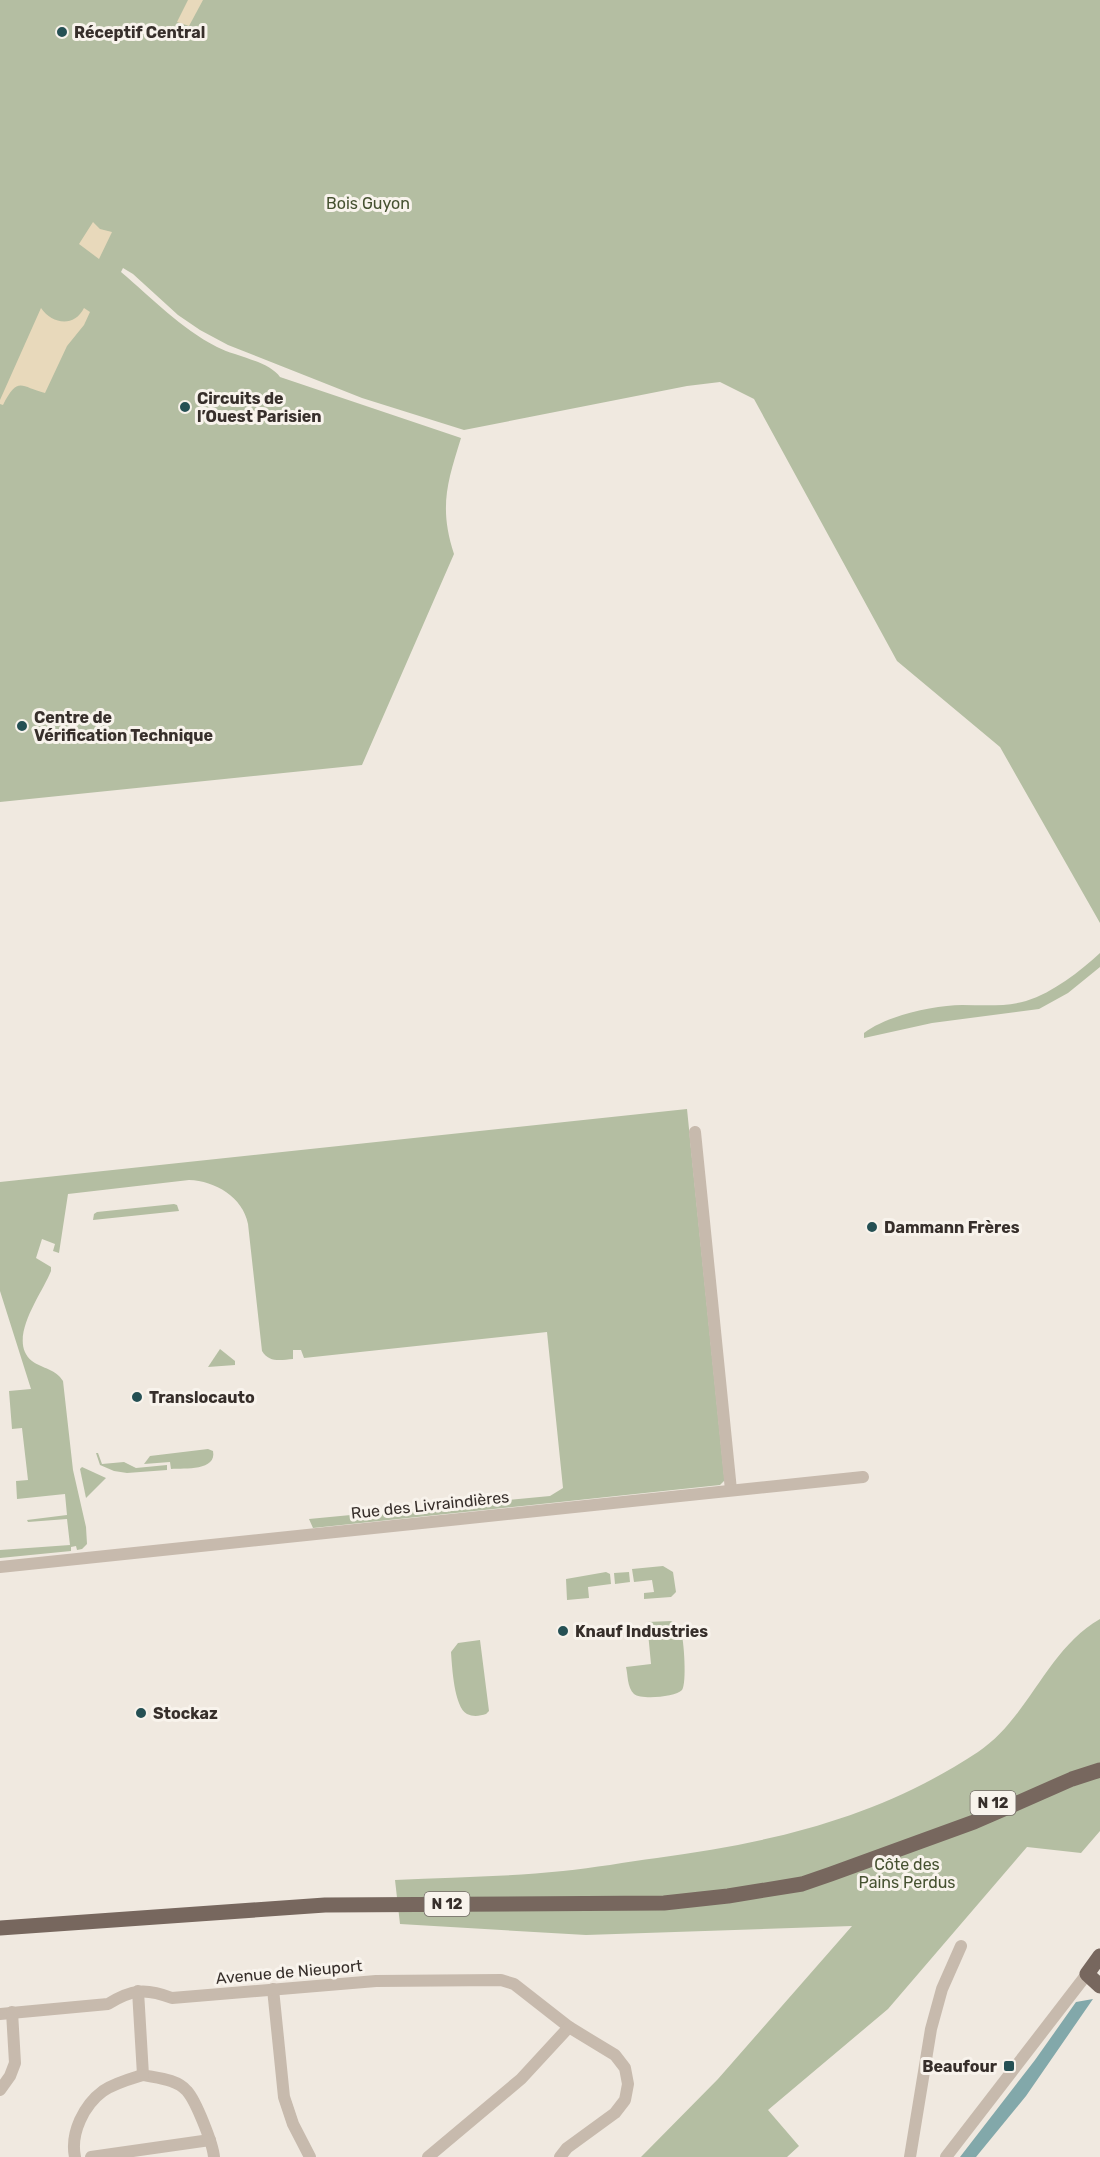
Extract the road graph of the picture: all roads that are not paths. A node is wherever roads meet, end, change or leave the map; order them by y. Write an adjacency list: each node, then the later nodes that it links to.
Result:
1 (695, 1132): 3 (street)
2 (863, 1477): 3 (street, Rue des Livraindières)
3 (730, 1490): 4 (street, Rue des Livraindières)
4 (0, 1567)
5 (1100, 1759): 7 (main road, N 12)
6 (1100, 1770): 7 (main road, N 12)
7 (888, 1854): 8 (main road, N 12)
8 (0, 1928)
9 (962, 1946): 25 (street)
10 (1095, 1965): 11 (main road); 26 (street)
11 (1100, 1986)
12 (273, 1989): 13 (street, Avenue de Nieuport); 15 (street, Avenue de Nieuport); 22 (street)
13 (138, 1991): 14 (street); 16 (street)
14 (6, 2013): 17 (street)
15 (569, 2027): 23 (street); 24 (street, Avenue de Nieuport)
16 (143, 2075): 18 (street); 19 (street)
17 (0, 2090)
18 (210, 2140): 20 (street); 21 (street)
19 (75, 2157)
20 (91, 2157)
21 (214, 2157)
22 (310, 2157)
23 (428, 2157)
24 (560, 2157)
25 (910, 2157)
26 (946, 2157)

